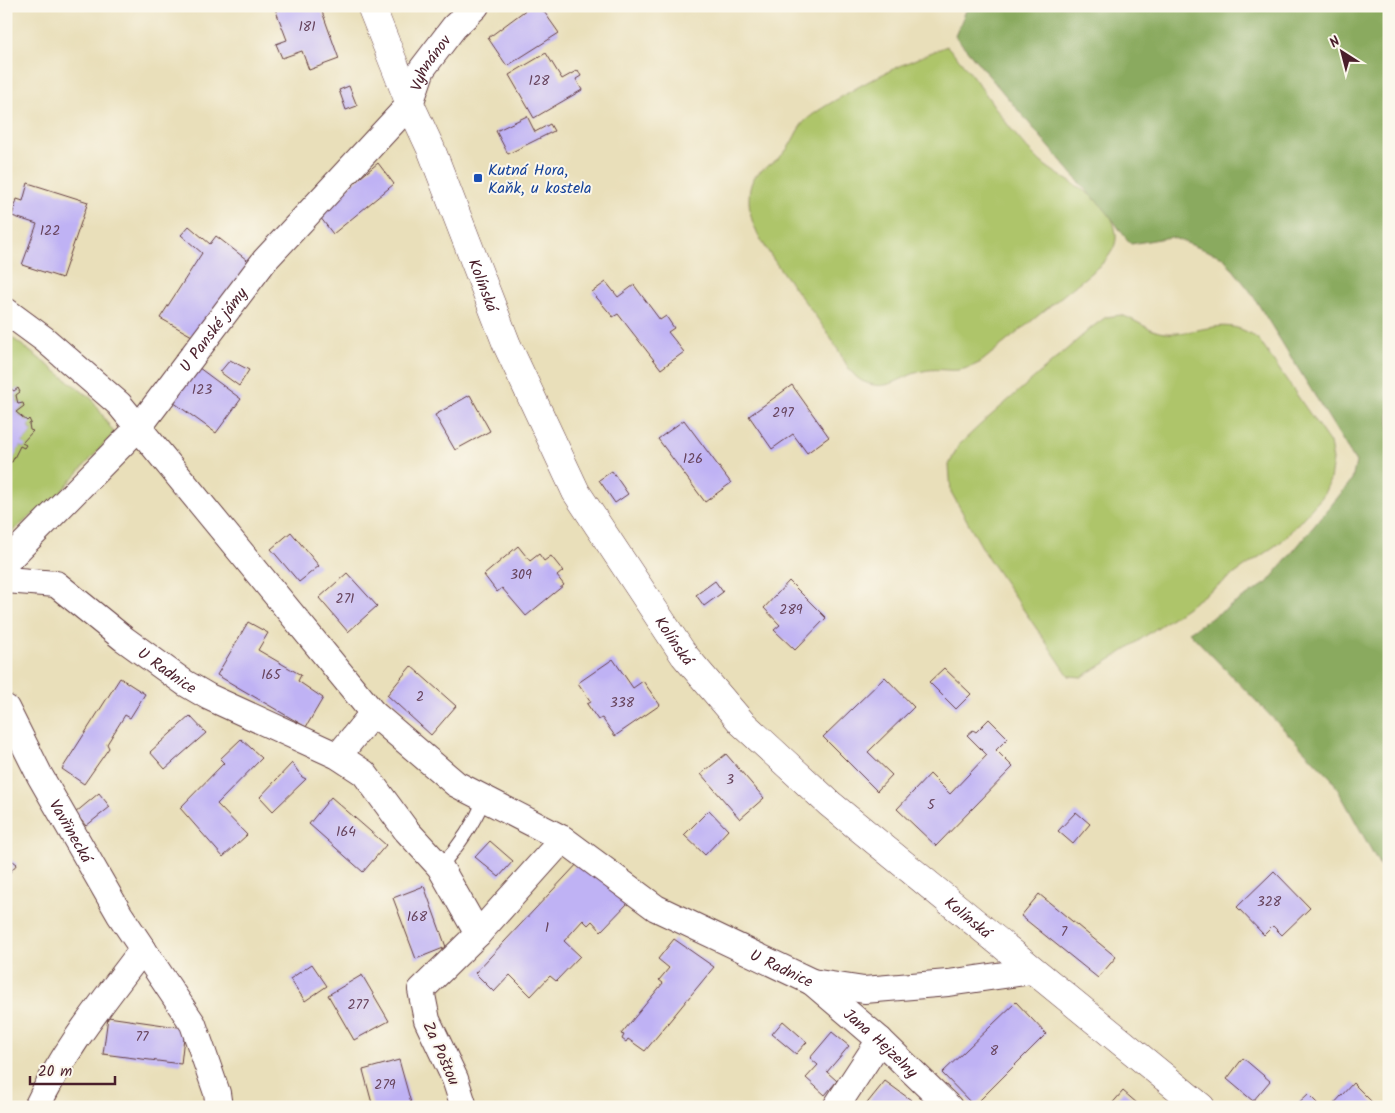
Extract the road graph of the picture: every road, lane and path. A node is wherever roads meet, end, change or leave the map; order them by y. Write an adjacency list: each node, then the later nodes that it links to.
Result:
1 (371, 6): 3 (street, Kolínská)
2 (476, 6): 3 (street, Vyhnánov)
3 (410, 104): 5 (street, U Panské jámy); 16 (street, Kolínská)
4 (6, 311): 5 (street)
5 (139, 427): 6 (street, U Panské jámy); 9 (street, U Radnice)
6 (6, 562)
7 (6, 580): 10 (street, U Radnice)
8 (6, 708): 15 (street, Vavřinecká)
9 (373, 713): 10 (street); 11 (street, U Radnice)
10 (338, 756): 13 (street, U Radnice)
11 (484, 800): 12 (street, U Radnice); 13 (lane)
12 (564, 839): 14 (street); 17 (street, U Radnice)
13 (440, 867): 14 (street, U Radnice)
14 (478, 934): 21 (street, Za Poštou)
15 (143, 949): 19 (street); 20 (street, Vavřinecká)
16 (1032, 971): 17 (street, U Radnice); 24 (street, Kolínská)
17 (812, 982): 18 (street, Jana Hejzelny)
18 (880, 1040): 22 (street); 23 (street, Jana Hejzelny)
19 (37, 1107)
20 (219, 1107)
21 (464, 1107)
22 (836, 1107)
23 (949, 1107)
24 (1201, 1107)

